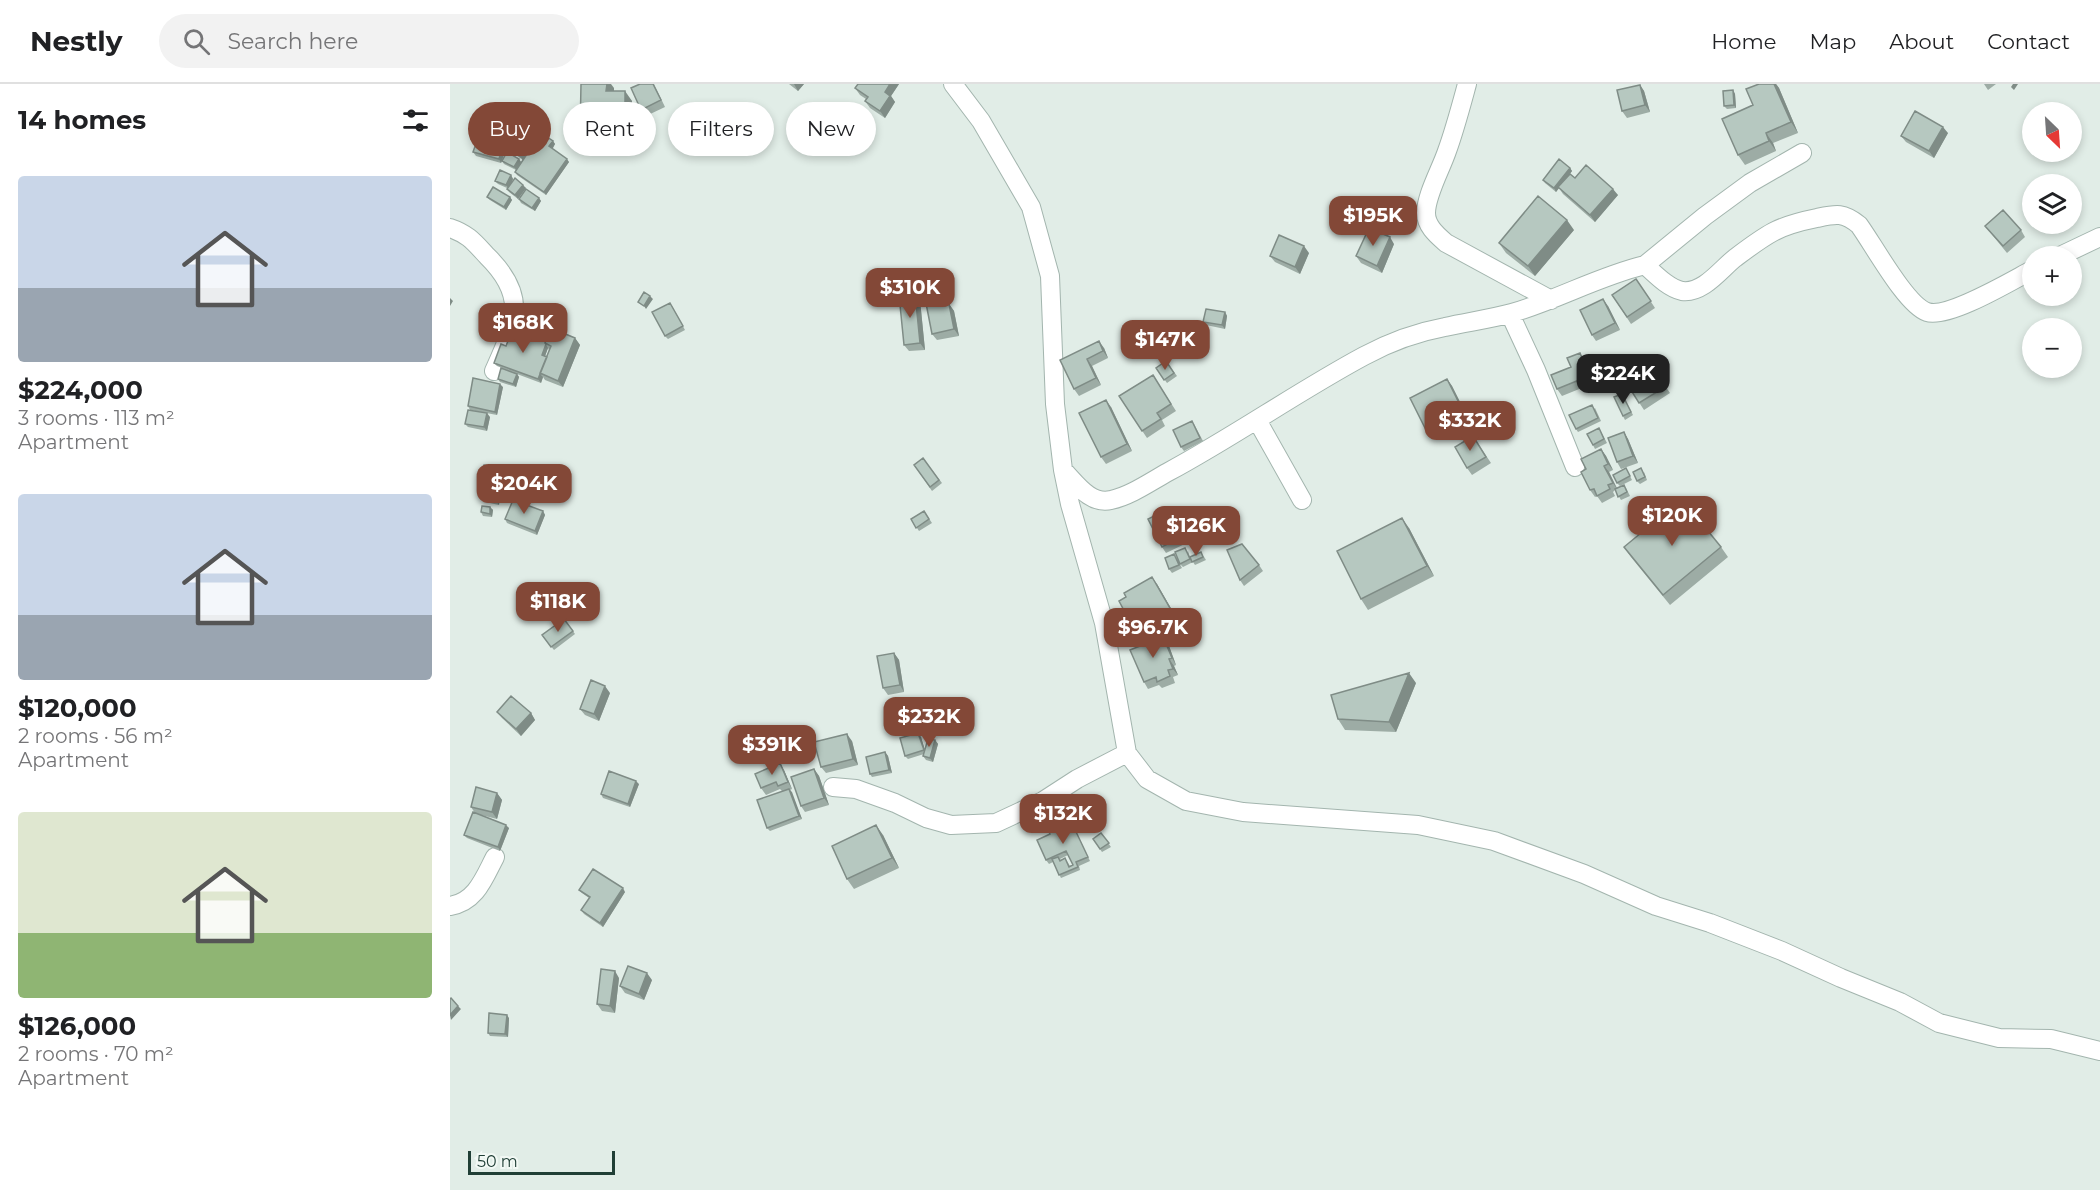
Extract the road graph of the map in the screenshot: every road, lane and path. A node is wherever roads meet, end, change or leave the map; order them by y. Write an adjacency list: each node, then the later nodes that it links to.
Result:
1 (953, 84): 14 (street)
2 (1467, 84): 9 (street)
3 (1802, 153): 7 (street)
4 (450, 228): 11 (street)
5 (2100, 237): 6 (street)
6 (2081, 246)
7 (1645, 265): 8 (street); 9 (street)
8 (2022, 275)
9 (1551, 300): 10 (street)
10 (1510, 314): 12 (street); 13 (street)
11 (494, 371)
12 (1257, 420): 14 (street); 15 (street)
13 (1575, 467)
14 (1063, 470): 16 (street)
15 (1302, 500)
16 (1127, 753): 17 (street); 20 (street)
17 (833, 787)
18 (495, 857): 19 (street)
19 (450, 906)
20 (2100, 1051)

